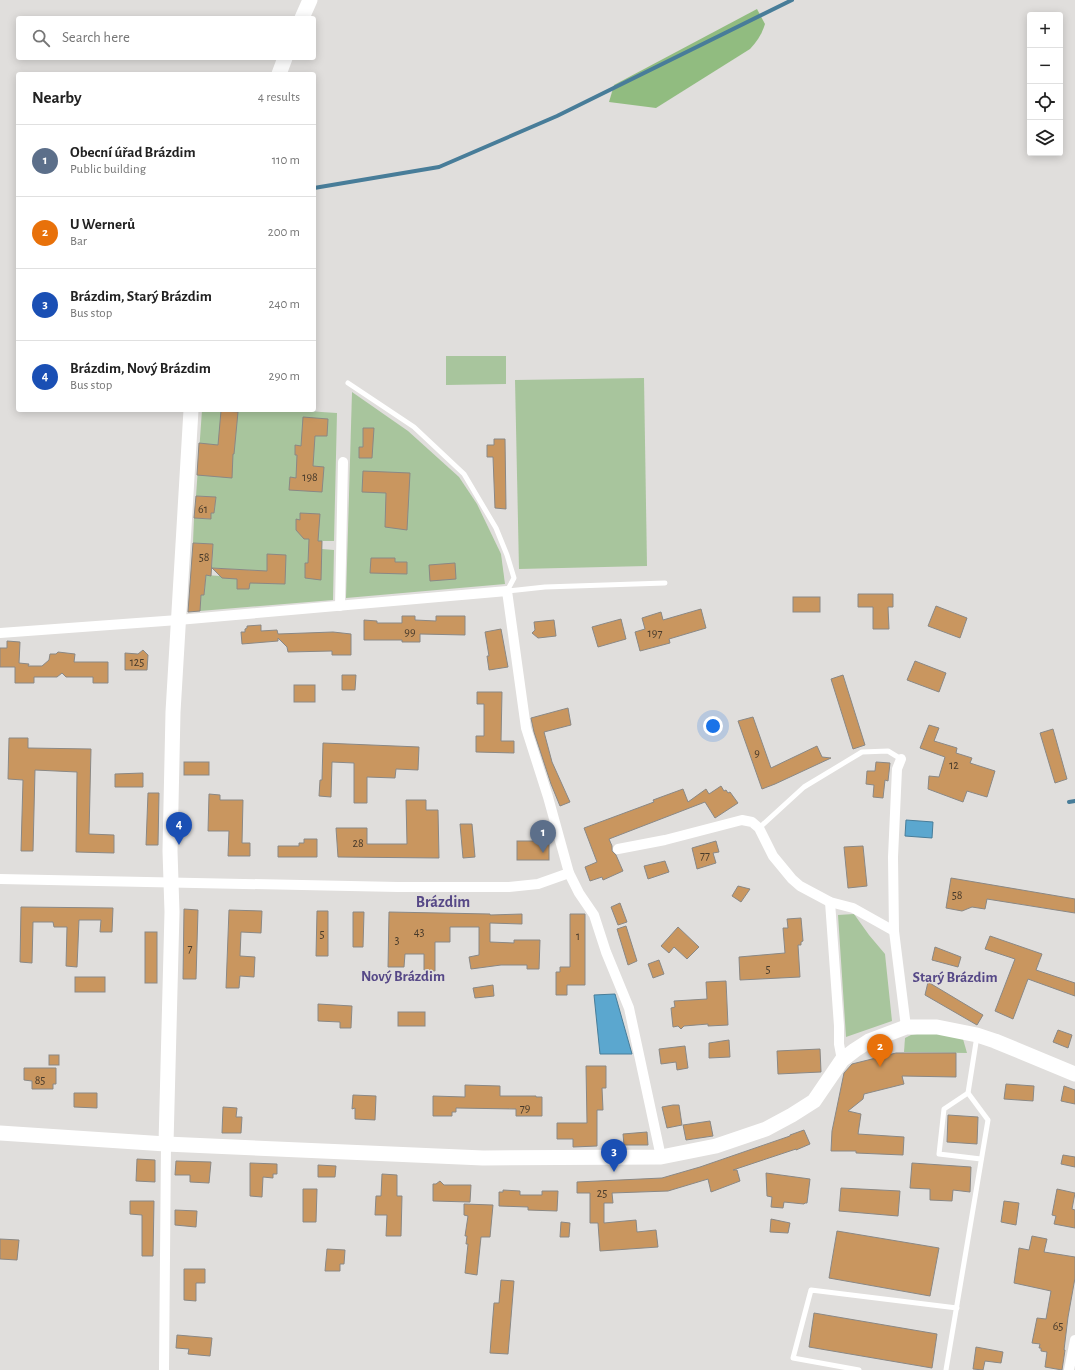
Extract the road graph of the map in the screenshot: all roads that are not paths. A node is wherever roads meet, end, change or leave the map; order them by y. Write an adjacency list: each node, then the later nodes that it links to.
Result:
1 (310, 0): 2 (street)
2 (303, 16)
3 (284, 60): 4 (street)
4 (280, 72)
5 (348, 383): 9 (lane)
6 (191, 412): 11 (street)
7 (343, 462): 10 (street)
8 (665, 583): 9 (lane)
9 (507, 591): 10 (street); 16 (street)
10 (340, 606): 11 (street)
11 (178, 620): 12 (street); 18 (street)
12 (0, 633)
13 (900, 759): 14 (lane); 20 (street)
14 (759, 828): 15 (street); 19 (street)
15 (618, 849)
16 (569, 873): 18 (street); 28 (street)
17 (0, 879): 18 (street)
18 (171, 882): 27 (street)
19 (830, 902): 20 (street); 23 (street)
20 (894, 931): 21 (street)
21 (906, 1026): 22 (street); 23 (street)
22 (977, 1035): 24 (street); 25 (lane)
23 (842, 1060): 28 (street)
24 (1075, 1074)
25 (968, 1093): 29 (lane); 29 (lane)
26 (0, 1133): 27 (street)
27 (166, 1144): 28 (street); 32 (street)
28 (661, 1157)
29 (981, 1159): 30 (lane)
30 (957, 1308): 33 (lane); 34 (lane)
31 (1075, 1340): 35 (street)
32 (164, 1370)
33 (859, 1370)
34 (946, 1370)
35 (1069, 1370)

